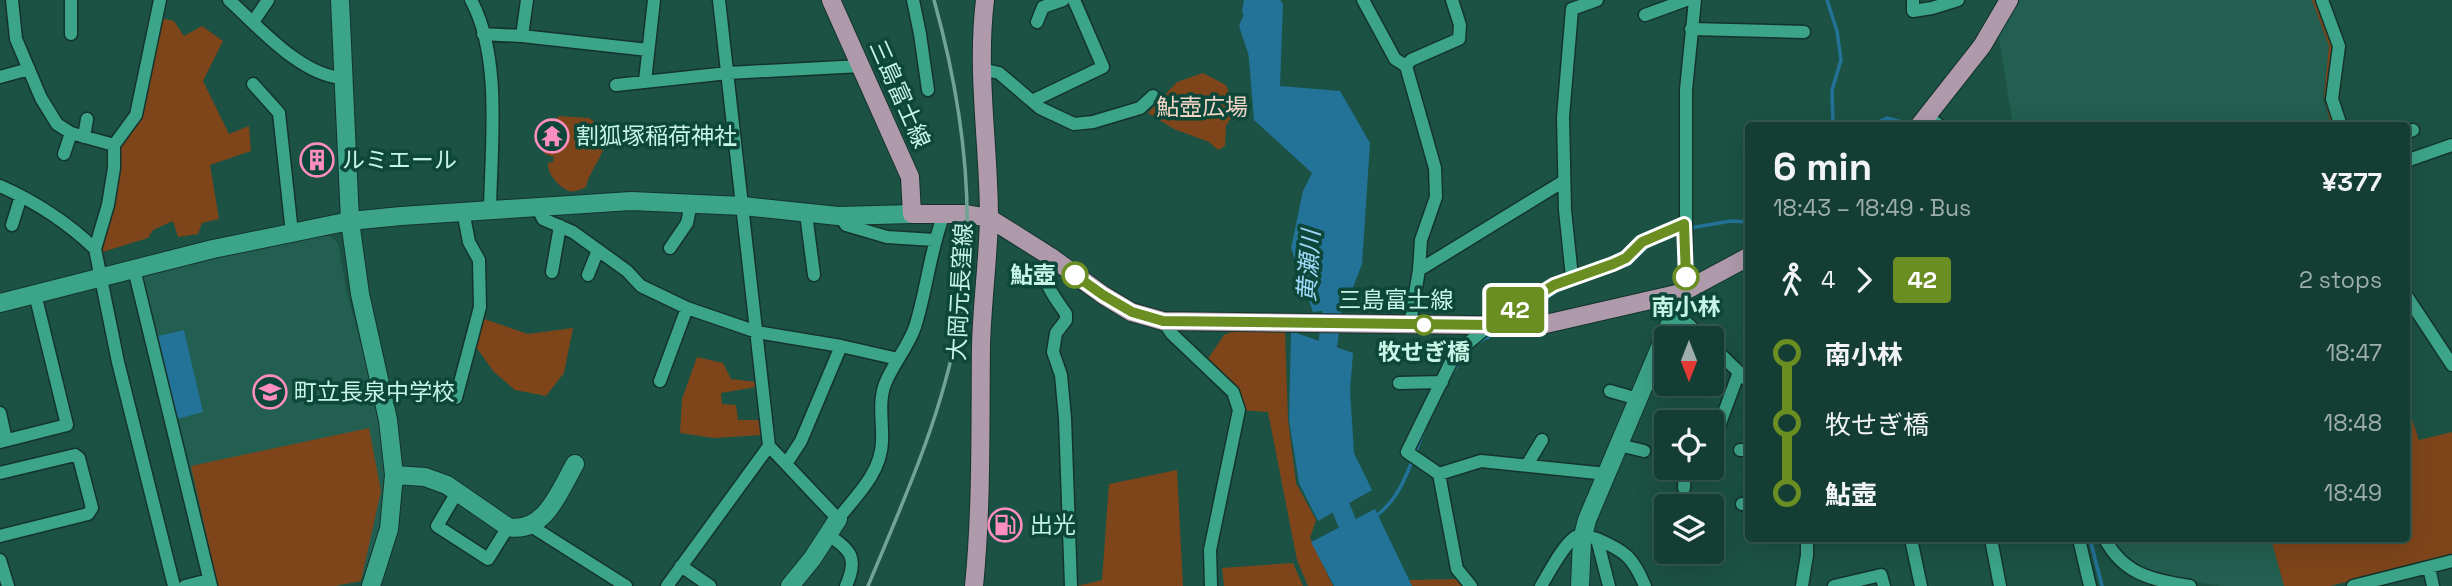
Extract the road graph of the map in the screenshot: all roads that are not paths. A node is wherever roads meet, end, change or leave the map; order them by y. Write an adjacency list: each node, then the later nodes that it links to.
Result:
1 (12, 0): 36 (street)
2 (71, 0): 30 (street)
3 (160, 0): 51 (street)
4 (229, 0): 26 (street)
5 (268, 0): 26 (street)
6 (340, 0): 40 (street)
7 (471, 0): 31 (street)
8 (527, 0): 32 (street)
9 (654, 0): 33 (street)
10 (719, 0): 38 (street)
11 (831, 0): 34 (main road, 三島富士線)
12 (913, 0): 44 (street)
13 (985, 0): 37 (main road, 大岡元長窪線)
14 (1063, 0): 27 (street)
15 (1074, 0): 46 (street)
16 (1363, 0): 35 (street)
17 (1452, 0): 35 (street)
18 (1597, 0): 55 (street)
19 (1686, 0): 25 (street)
20 (1695, 0): 28 (street)
21 (1913, 0): 22 (street)
22 (1958, 0)
23 (2009, 0): 48 (main road)
24 (2322, 0): 49 (street)
25 (1645, 15)
26 (253, 22): 40 (street)
27 (1037, 22)
28 (1691, 29): 29 (street); 69 (street)
29 (1804, 32)
30 (71, 34)
31 (483, 34): 32 (street); 61 (street)
32 (522, 36): 33 (street)
33 (648, 50): 41 (street)
34 (861, 66): 38 (street); 64 (main road, 三島富士線)
35 (1406, 66): 80 (street)
36 (29, 69): 39 (street); 50 (street)
37 (982, 69): 46 (street); 67 (main road, 大岡元長窪線)
38 (729, 73): 41 (street); 60 (street)
39 (0, 77)
40 (344, 78): 68 (street)
41 (645, 81): 43 (street)
42 (253, 84): 72 (street)
43 (617, 85)
44 (928, 90)
45 (1153, 96): 46 (street)
46 (1032, 101)
47 (87, 119): 50 (street)
48 (1930, 122)
49 (2340, 122)
50 (78, 135): 51 (street); 53 (street)
51 (114, 145): 75 (street)
52 (2452, 145): 54 (street)
53 (64, 153)
54 (2410, 160)
55 (1564, 181): 80 (street); 84 (street)
56 (0, 186): 57 (street)
57 (21, 196): 70 (street); 75 (street)
58 (691, 204): 59 (street); 60 (street); 74 (street)
59 (537, 206): 61 (street); 71 (street)
60 (743, 206): 63 (street); 96 (street)
61 (490, 209): 62 (street)
62 (463, 211): 68 (street); 106 (street)
63 (806, 214): 66 (street); 83 (street)
64 (912, 214): 65 (main road, 三島富士線); 66 (street)
65 (944, 214): 67 (main road, 三島富士線); 73 (street)
66 (840, 216): 73 (street)
67 (989, 218): 77 (main road, 三島富士線); 152 (main road, 大岡元長窪線)
68 (350, 221): 72 (street); 121 (street)
69 (1684, 224): 84 (street); 86 (street)
70 (12, 225)
71 (560, 226): 76 (street); 81 (street)
72 (292, 233): 79 (street)
73 (934, 240): 99 (street)
74 (670, 248)
75 (96, 249): 85 (street)
76 (598, 250): 82 (street); 90 (street)
77 (1051, 257): 92 (main road, 三島富士線); 153 (street)
78 (1745, 259): 86 (main road, 三島富士線)
79 (134, 269): 85 (street); 142 (street)
80 (1419, 270): 93 (street)
81 (552, 272)
82 (588, 275)
83 (814, 275)
84 (1572, 277): 94 (street)
85 (100, 279): 87 (street); 145 (street)
86 (1681, 293): 91 (street); 94 (main road, 三島富士線)
87 (36, 295): 89 (street); 111 (street)
88 (2410, 301): 100 (street)
89 (0, 303)
90 (687, 308): 96 (street); 102 (street)
91 (1675, 312): 95 (street); 107 (street)
92 (1163, 321): 93 (main road, 三島富士線); 154 (street)
93 (1410, 324): 94 (main road, 三島富士線)
94 (1501, 326): 103 (street)
95 (1690, 326)
96 (757, 332): 97 (street); 113 (street)
97 (841, 346): 99 (street); 116 (street)
98 (1724, 357): 101 (street)
99 (898, 359): 125 (street)
100 (2452, 365)
101 (1744, 376): 109 (street)
102 (660, 381)
103 (1442, 382): 104 (street); 119 (street)
104 (1399, 383)
105 (1610, 391): 107 (street)
106 (456, 398)
107 (1638, 399): 112 (street)
108 (0, 413): 111 (street)
109 (1724, 419)
110 (1542, 440): 117 (street)
111 (3, 441)
112 (1619, 445): 114 (street); 120 (street)
113 (769, 446): 116 (street); 138 (street)
114 (1644, 451)
115 (575, 464): 126 (street)
116 (786, 464): 125 (street)
117 (1527, 466): 119 (street); 120 (street)
118 (0, 473): 129 (street)
119 (1439, 474): 155 (street)
120 (1607, 474): 130 (street)
121 (394, 475): 124 (street); 143 (street)
122 (1685, 480): 123 (street)
123 (1685, 488)
124 (456, 494): 127 (street); 127 (street)
125 (838, 519): 128 (street)
126 (531, 526): 127 (street); 147 (street)
127 (508, 527)
128 (828, 535): 150 (street); 151 (street)
129 (0, 536)
130 (1590, 537): 156 (street); 157 (street); 158 (street); 159 (street)
131 (1807, 542): 160 (street)
132 (1912, 542): 163 (street)
133 (1992, 542): 164 (street)
134 (2080, 542): 165 (street)
135 (2107, 542): 140 (street)
136 (0, 560): 144 (street)
137 (2452, 561): 139 (street)
138 (681, 566): 148 (street); 149 (street)
139 (2429, 567): 141 (street); 168 (street)
140 (2139, 580): 166 (street)
141 (2387, 582): 167 (street)
142 (210, 583): 146 (street)
143 (369, 585)
144 (8, 586)
145 (174, 586)
146 (185, 586)
147 (626, 586)
148 (667, 586)
149 (710, 586)
150 (790, 586)
151 (846, 586)
152 (974, 586)
153 (1071, 586)
154 (1211, 586)
155 (1471, 586)
156 (1541, 586)
157 (1580, 586)
158 (1609, 586)
159 (1645, 586)
160 (1802, 586)
161 (1834, 586): 162 (street)
162 (1884, 586)
163 (1921, 586)
164 (2000, 586)
165 (2091, 586)
166 (2190, 586)
167 (2353, 586)
168 (2433, 586)

